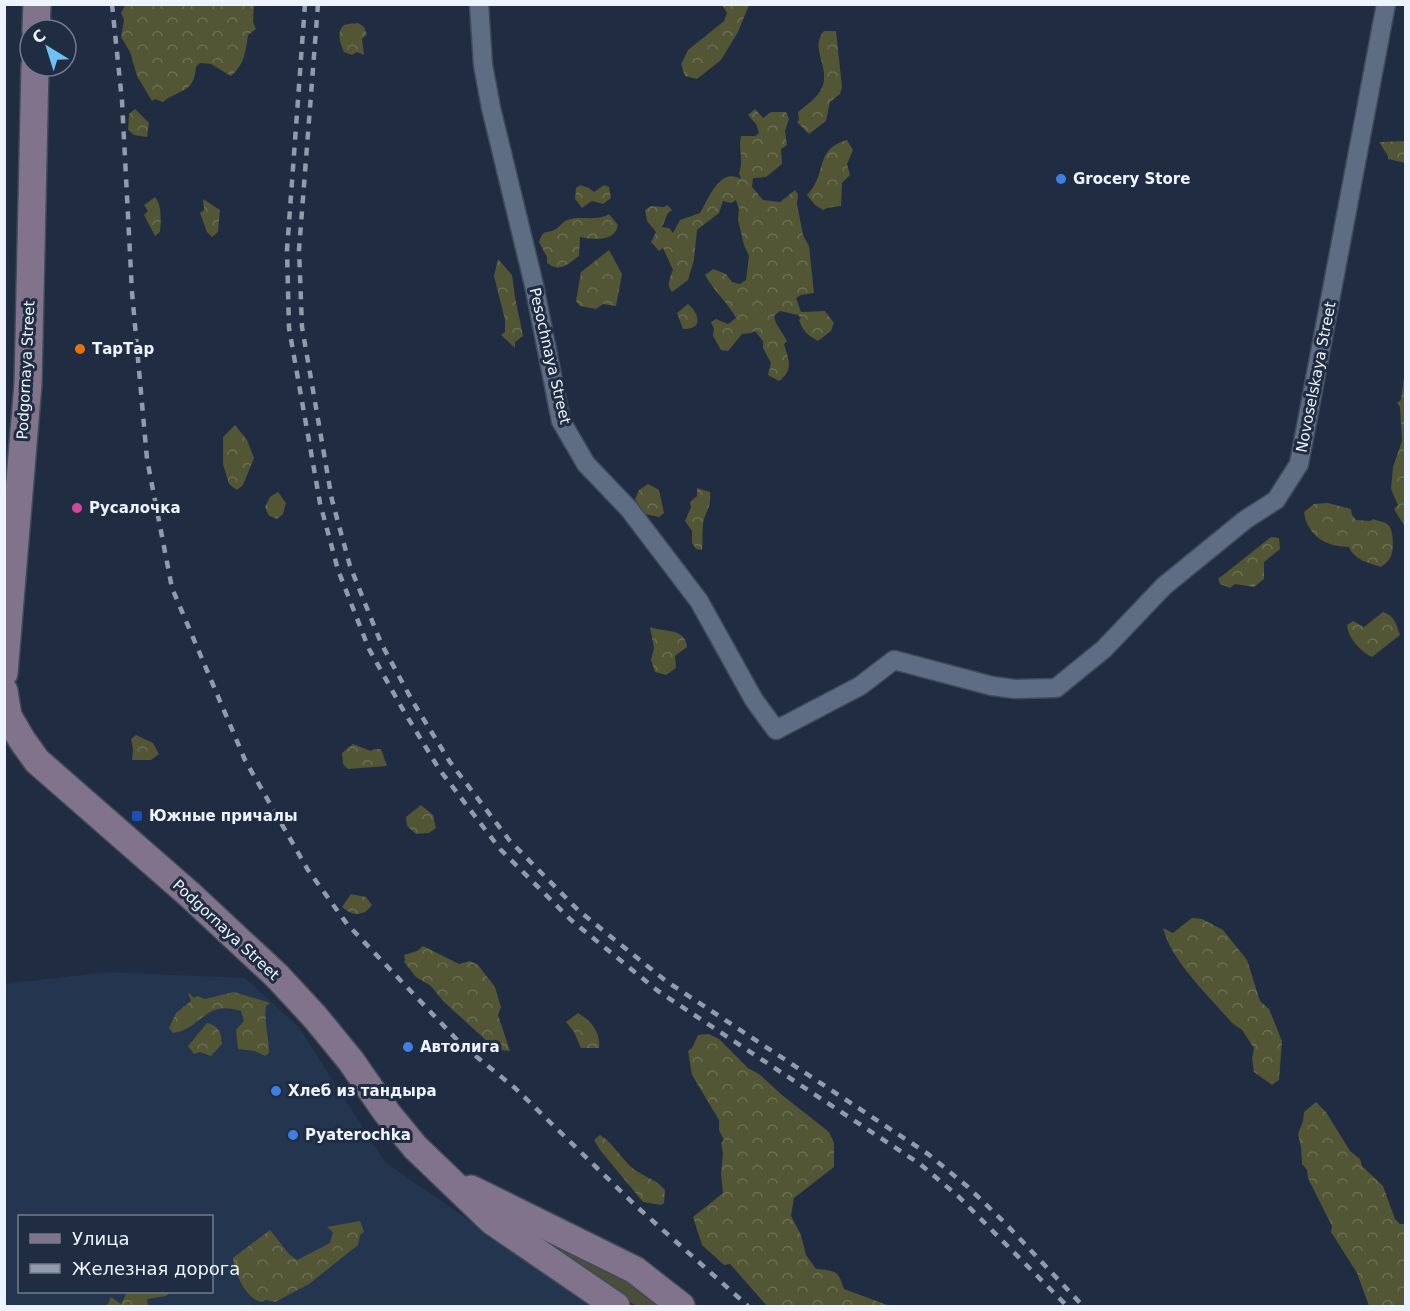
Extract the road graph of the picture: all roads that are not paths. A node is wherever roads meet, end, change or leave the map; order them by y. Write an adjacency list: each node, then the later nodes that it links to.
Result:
1 (479, 4): 5 (street, Pesochnaya Street)
2 (1386, 4): 5 (street, Novoselskaya Street)
3 (35, 78): 4 (main road, Podgornaya Street)
4 (4, 673)
5 (860, 686)
6 (4, 691): 7 (main road, Podgornaya Street)
7 (446, 1177): 8 (main road, Podgornaya Street); 9 (main road, Podgornaya Street)
8 (616, 1306)
9 (681, 1306)

